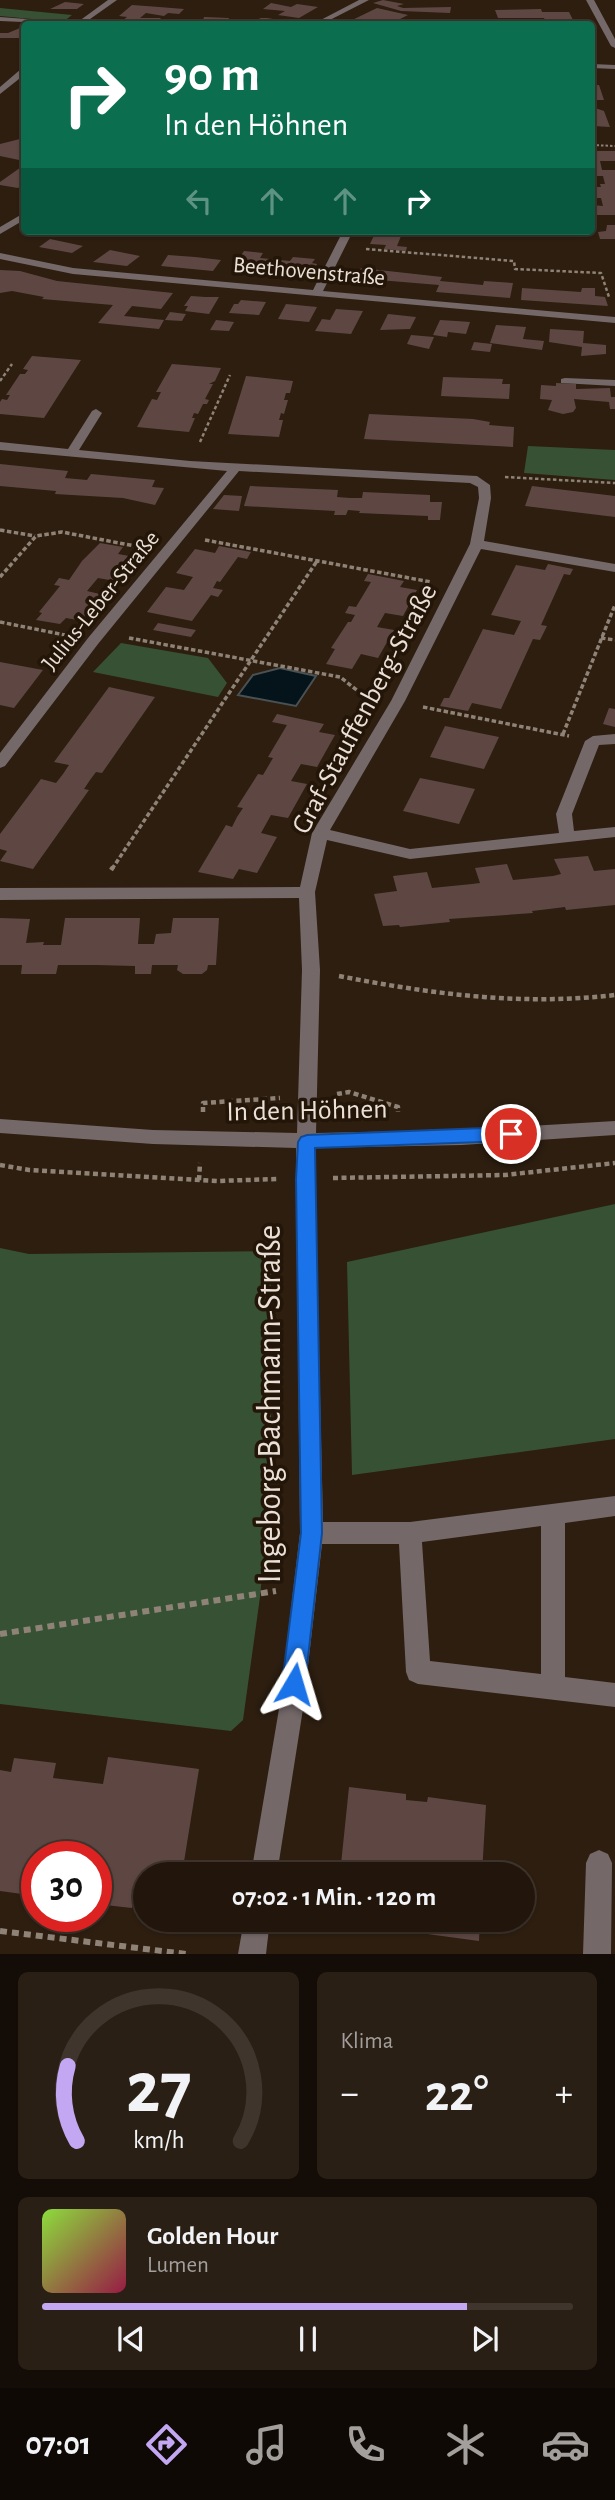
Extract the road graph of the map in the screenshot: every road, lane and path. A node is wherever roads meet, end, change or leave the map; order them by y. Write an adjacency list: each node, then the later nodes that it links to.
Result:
1 (113, 0): 6 (street)
2 (365, 0): 7 (street)
3 (590, 0): 8 (street)
4 (0, 19): 5 (street)
5 (26, 21)
6 (83, 21)
7 (323, 21)
8 (615, 46)
9 (595, 66): 10 (street)
10 (615, 67)
11 (21, 74): 12 (street)
12 (0, 91)
13 (595, 145): 14 (path)
14 (615, 146)
15 (21, 218): 16 (street)
16 (0, 231)
17 (346, 235): 18 (street)
18 (340, 247): 20 (street); 21 (path)
19 (0, 256): 20 (street, Beethovenstraße)
20 (316, 294): 22 (street, Beethovenstraße)
21 (612, 307)
22 (615, 320)
23 (12, 364): 25 (path)
24 (230, 375): 31 (path)
25 (0, 381)
26 (565, 381): 27 (street)
27 (615, 383)
28 (96, 413): 30 (street)
29 (0, 446): 30 (street)
30 (72, 452): 31 (street)
31 (190, 465): 32 (street)
32 (236, 467): 33 (street); 37 (street, Julius-Leber-Straße)
33 (473, 479): 34 (path); 38 (street, Graf-Stauffenberg-Straße)
34 (615, 483)
35 (0, 530): 36 (path)
36 (36, 536): 39 (path); 42 (path)
37 (180, 537): 39 (street, Julius-Leber-Straße); 40 (path)
38 (477, 544): 41 (street); 43 (street, Graf-Stauffenberg-Straße)
39 (168, 552): 46 (street, Julius-Leber-Straße)
40 (317, 561): 43 (path); 49 (path)
41 (615, 568)
42 (0, 577)
43 (457, 586): 50 (street, Graf-Stauffenberg-Straße)
44 (615, 605): 47 (path)
45 (0, 622): 46 (path)
46 (97, 637): 49 (path); 54 (street, Julius-Leber-Straße)
47 (601, 638): 48 (path); 51 (path)
48 (615, 640)
49 (251, 660): 50 (path); 60 (path)
50 (396, 704): 51 (path); 56 (street, Graf-Stauffenberg-Straße)
51 (563, 734): 53 (path)
52 (615, 739): 53 (street)
53 (593, 741): 57 (street)
54 (0, 763)
55 (615, 832): 57 (street)
56 (320, 833): 57 (street); 58 (street, Graf-Stauffenberg-Straße)
57 (567, 836)
58 (307, 892): 60 (street); 61 (street, Graf-Stauffenberg-Straße)
59 (0, 894): 60 (street)
60 (96, 894)
61 (311, 970): 62 (path); 65 (street, Graf-Stauffenberg-Straße)
62 (615, 995)
63 (0, 1126): 65 (street, In den Höhnen)
64 (615, 1128): 65 (street, In den Höhnen)
65 (307, 1142): 68 (street, Ingeborg-Bachmann-Straße)
66 (615, 1506): 67 (street)
67 (553, 1515): 69 (street); 72 (street)
68 (312, 1533): 69 (street); 70 (street, Ingeborg-Bachmann-Straße)
69 (410, 1533): 72 (street)
70 (306, 1587): 71 (path); 74 (street, Ingeborg-Bachmann-Straße)
71 (0, 1634)
72 (553, 1688): 73 (street)
73 (615, 1695)
74 (266, 1862)
75 (599, 1863): 80 (street)
76 (0, 1931): 78 (path)
77 (255, 1932): 79 (street)
78 (186, 1954)
79 (252, 1954)
80 (597, 1954)

